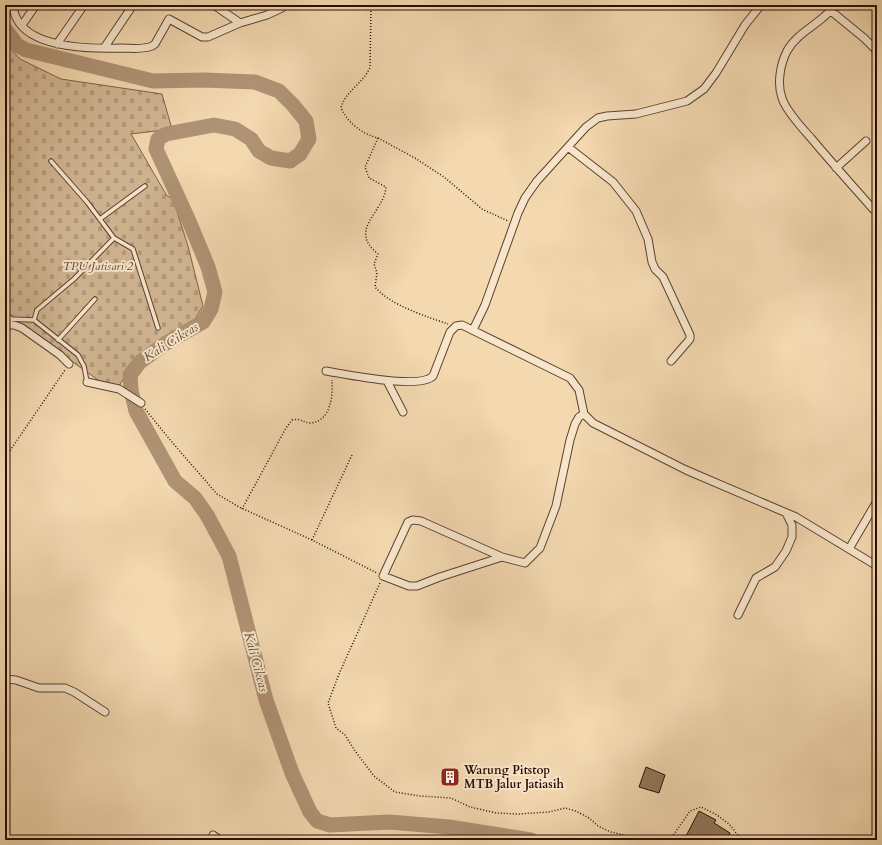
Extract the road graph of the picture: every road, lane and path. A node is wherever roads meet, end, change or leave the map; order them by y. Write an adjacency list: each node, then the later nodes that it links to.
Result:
1 (13, 5): 11 (street)
2 (36, 5): 11 (street)
3 (84, 5): 12 (street)
4 (133, 5): 13 (street)
5 (214, 5): 10 (street)
6 (371, 5): 15 (path)
7 (761, 5): 17 (street)
8 (282, 6): 10 (street)
9 (833, 8): 14 (street); 19 (street)
10 (240, 23): 13 (street)
11 (22, 25): 12 (street)
12 (57, 44): 13 (street)
13 (104, 48)
14 (877, 51)
15 (378, 138): 23 (path); 28 (path)
16 (866, 141): 19 (street)
17 (568, 147): 23 (street); 32 (street)
18 (51, 161): 22 (lane)
19 (836, 168): 21 (street)
20 (145, 186): 22 (lane)
21 (876, 209)
22 (100, 220): 24 (lane)
23 (513, 224): 30 (street)
24 (114, 238): 26 (lane); 29 (lane)
25 (95, 299): 31 (lane)
26 (34, 320): 27 (lane); 31 (lane)
27 (6, 321): 33 (street)
28 (454, 327): 30 (street); 35 (street)
29 (158, 328)
30 (473, 330): 39 (street)
31 (58, 340): 36 (lane)
32 (671, 361)
33 (69, 364): 41 (path)
34 (329, 371): 35 (street); 43 (path)
35 (387, 381): 38 (street)
36 (87, 382): 37 (street)
37 (141, 403): 43 (path)
38 (403, 412)
39 (584, 414): 44 (street); 47 (street)
40 (352, 455): 45 (path)
41 (5, 458)
42 (877, 501): 46 (street)
43 (242, 509): 45 (path)
44 (786, 513): 46 (street); 50 (street)
45 (312, 540): 49 (path)
46 (849, 549): 48 (street)
47 (502, 558): 49 (street); 49 (street)
48 (877, 566)
49 (383, 576): 55 (path)
50 (738, 615)
51 (5, 679): 52 (street)
52 (105, 712)
53 (213, 835): 54 (street)
54 (220, 840)
55 (633, 840)
56 (670, 840): 57 (path)
57 (742, 840)

